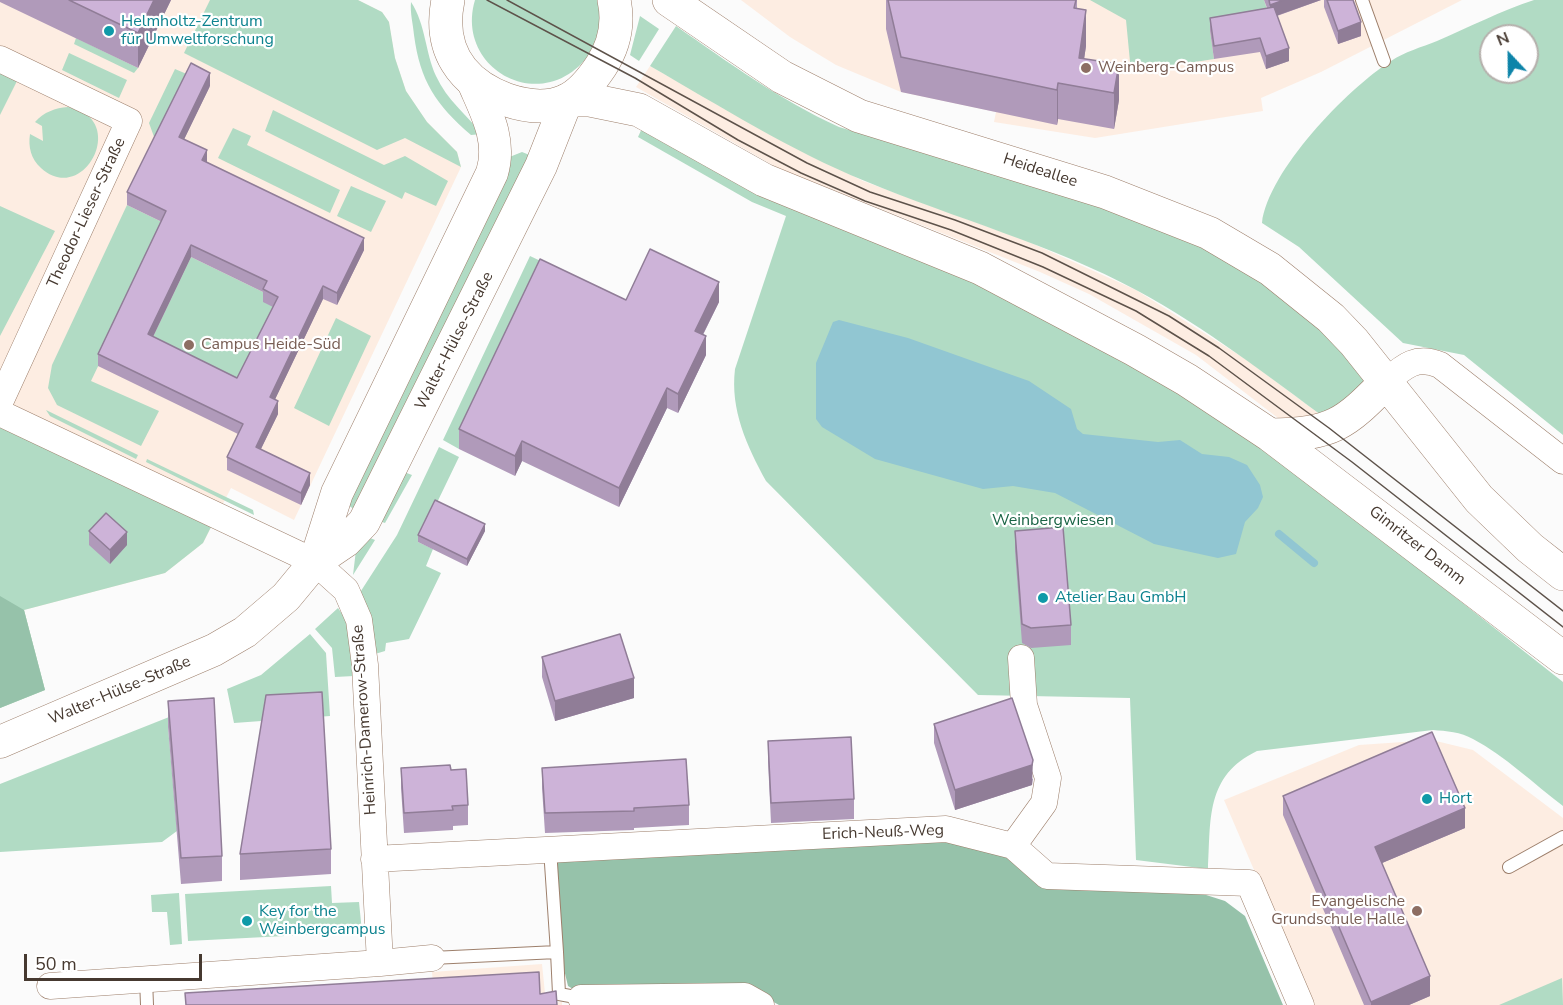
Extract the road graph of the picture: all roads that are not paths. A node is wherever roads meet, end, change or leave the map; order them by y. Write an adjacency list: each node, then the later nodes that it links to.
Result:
1 (614, 0): 8 (main road)
2 (669, 0): 9 (main road, Heideallee)
3 (1362, 0): 6 (lane)
4 (439, 7): 7 (main road)
5 (0, 59): 10 (street, Theodor-Lieser-Straße)
6 (1384, 61)
7 (473, 82): 8 (main road); 14 (street, Walter-Hülse-Straße)
8 (567, 100): 12 (main road); 14 (street, Walter-Hülse-Straße)
9 (1387, 381): 12 (main road); 13 (street); 15 (main road)
10 (0, 402)
11 (0, 413): 14 (street)
12 (1270, 435): 17 (main road, Gimritzer Damm)
13 (1563, 461)
14 (315, 562): 18 (street, Walter-Hülse-Straße); 22 (street, Heinrich-Damerow-Straße)
15 (1563, 574)
16 (1021, 658): 20 (street)
17 (1563, 658)
18 (0, 742)
19 (1563, 837): 23 (lane)
20 (1013, 846): 21 (street, Erich-Neuß-Weg); 32 (street, Erich-Neuß-Weg)
21 (550, 849): 22 (street); 24 (lane)
22 (374, 859): 26 (street, Heinrich-Damerow-Straße)
23 (1509, 867)
24 (557, 952): 25 (lane); 29 (lane)
25 (432, 958): 26 (street)
26 (380, 963): 27 (street)
27 (146, 980): 28 (street); 30 (lane)
28 (50, 986)
29 (581, 1001): 31 (street)
30 (147, 1005)
31 (761, 1005)
32 (1301, 1005)

